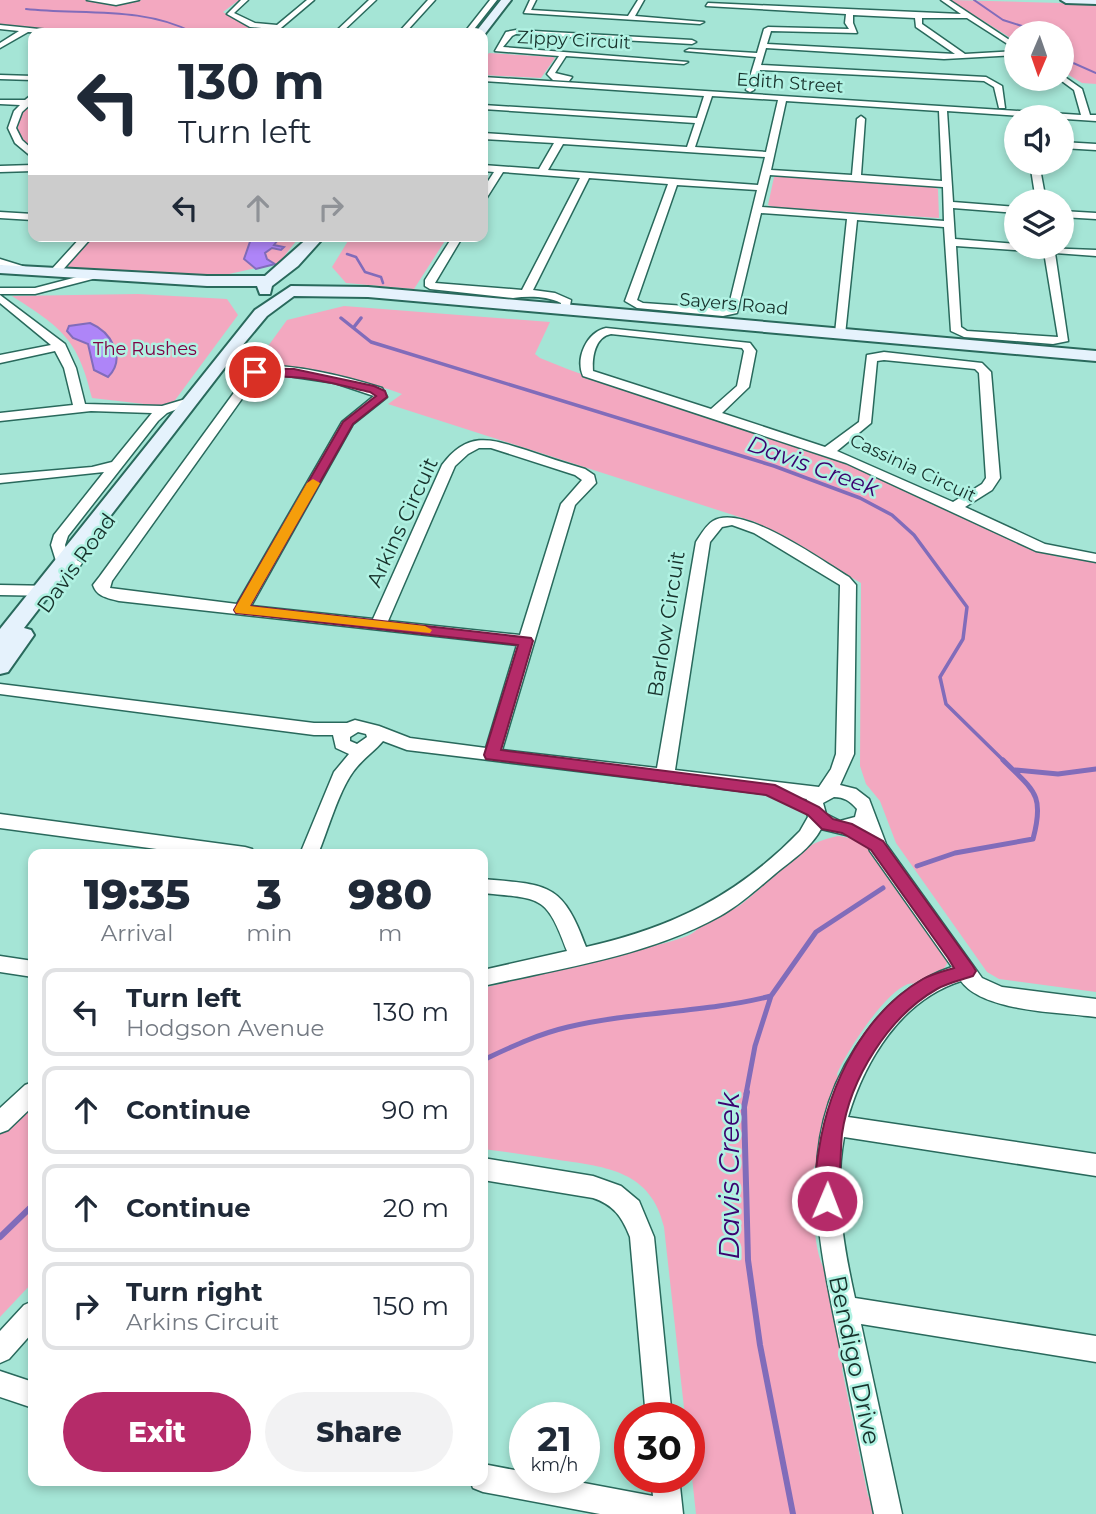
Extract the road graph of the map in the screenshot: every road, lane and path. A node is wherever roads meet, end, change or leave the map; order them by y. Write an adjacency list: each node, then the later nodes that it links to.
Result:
1 (90, 0): 2 (street)
2 (136, 0)
3 (245, 0): 22 (street)
4 (311, 0): 23 (street)
5 (373, 0): 24 (street)
6 (432, 0): 25 (street)
7 (482, 0): 14 (street)
8 (511, 0): 14 (street)
9 (533, 0): 19 (street)
10 (641, 0): 19 (street)
11 (944, 0): 18 (street)
12 (1066, 0): 13 (street)
13 (1096, 1)
14 (499, 2): 26 (street); 27 (street)
15 (709, 2): 16 (street); 20 (street)
16 (850, 12): 17 (street); 33 (street)
17 (918, 16): 18 (street); 36 (street)
18 (968, 16): 30 (street)
19 (630, 19): 20 (street)
20 (700, 22): 29 (street)
21 (0, 27): 28 (street)
22 (266, 28)
23 (276, 28)
24 (342, 28)
25 (406, 28)
26 (472, 28)
27 (483, 28)
28 (28, 29): 31 (street)
29 (692, 41): 32 (street); 35 (street, Zippy Circuit)
30 (1004, 41)
31 (0, 46)
32 (689, 51): 33 (street); 37 (street)
33 (761, 51): 36 (street); 38 (street)
34 (1004, 51): 36 (street)
35 (563, 55): 37 (street, Zippy Circuit); 45 (street, Edith Street)
36 (963, 56)
37 (684, 62): 39 (street)
38 (757, 67): 46 (street); 52 (street)
39 (679, 73)
40 (0, 76): 41 (street)
41 (28, 78)
42 (488, 79): 45 (street, Edith Street)
43 (1075, 85): 44 (street); 57 (street)
44 (1086, 86)
45 (673, 88): 46 (street, Edith Street); 47 (street, Edith Street)
46 (750, 90): 52 (street, Edith Street)
47 (709, 94): 48 (street, Edith Street); 59 (street)
48 (783, 98): 54 (street, Edith Street); 66 (street)
49 (28, 100): 51 (street)
50 (28, 101): 65 (street)
51 (0, 102)
52 (1002, 106): 57 (street, Edith Street)
53 (488, 107): 59 (street)
54 (943, 108): 56 (street, Edith Street); 76 (street)
55 (1096, 112): 57 (street, Edith Street)
56 (1004, 113)
57 (1089, 115)
58 (861, 119): 74 (street)
59 (700, 121): 64 (street)
60 (488, 136): 61 (street)
61 (560, 141): 64 (street); 71 (street)
62 (1074, 146): 63 (street)
63 (1096, 147)
64 (690, 150): 66 (street)
65 (28, 151)
66 (770, 155): 72 (street)
67 (488, 168): 69 (street)
68 (0, 169): 70 (street)
69 (500, 169): 71 (street); 78 (street)
70 (28, 170)
71 (542, 172): 73 (street)
72 (766, 172): 74 (street); 77 (street)
73 (586, 176): 75 (street); 107 (street)
74 (856, 178): 76 (street)
75 (673, 182): 77 (street); 81 (street)
76 (947, 184): 79 (street)
77 (762, 188): 81 (street)
78 (488, 189)
79 (948, 205): 82 (street); 89 (street)
80 (0, 209): 83 (street)
81 (758, 210): 88 (street)
82 (1004, 210)
83 (28, 211)
84 (0, 215): 87 (street)
85 (1074, 215): 86 (street)
86 (1096, 216)
87 (28, 217)
88 (852, 217): 89 (street); 111 (street)
89 (949, 224): 93 (street)
90 (82, 242): 102 (street)
91 (313, 242): 98 (street)
92 (454, 242): 107 (street)
93 (949, 242): 94 (street); 97 (street)
94 (1004, 246)
95 (1074, 251): 96 (street)
96 (1096, 253)
97 (1051, 259)
98 (298, 260): 104 (street); 105 (street)
99 (0, 262): 101 (street)
100 (0, 269): 101 (street)
101 (25, 270): 102 (street)
102 (55, 272): 103 (street)
103 (100, 274): 104 (street); 106 (street)
104 (269, 285): 105 (street, Sayers Road); 110 (street, Davis Road)
105 (293, 286): 109 (street, Sayers Road); 110 (street, Davis Road)
106 (0, 291)
107 (526, 293): 109 (street)
108 (0, 298): 112 (street)
109 (565, 309): 111 (street, Sayers Road)
110 (261, 313): 113 (street, Davis Road)
111 (841, 333): 115 (street, Sayers Road)
112 (59, 344): 114 (street); 116 (street); 119 (street)
113 (230, 350): 117 (street); 118 (street, Davis Road)
114 (0, 353)
115 (1096, 356)
116 (0, 359)
117 (255, 372): 131 (street); 131 (street)
118 (189, 402): 120 (street); 128 (street, Davis Road)
119 (80, 408): 120 (street); 122 (street)
120 (153, 413): 124 (street)
121 (713, 414): 121 (street, Cassinia Circuit); 123 (street, Cassinia Circuit)
122 (0, 417)
123 (828, 451): 126 (street, Cassinia Circuit); 126 (street)
124 (113, 471): 125 (street); 128 (street)
125 (0, 479)
126 (954, 508): 127 (street, Cassinia Circuit)
127 (1096, 558)
128 (70, 562): 130 (street, Davis Road)
129 (0, 591): 130 (street)
130 (45, 594): 134 (street, Davis Road); 135 (street, Davis Road)
131 (241, 610): 132 (street)
132 (378, 625): 133 (street); 133 (street, Arkins Circuit)
133 (526, 641): 142 (street, Arkins Circuit)
134 (0, 644)
135 (0, 667)
136 (0, 689): 139 (street)
137 (0, 700): 139 (street)
138 (373, 730): 139 (street); 140 (street); 141 (street)
139 (344, 739): 141 (street); 144 (street)
140 (407, 744): 141 (street); 142 (street)
141 (364, 749): 144 (street)
142 (492, 755): 145 (street)
143 (843, 769): 145 (street, Barlow Circuit); 146 (street, Barlow Circuit); 147 (street)
144 (343, 772): 154 (street)
145 (665, 776): 147 (street)
146 (856, 796): 147 (street); 148 (street)
147 (820, 803): 150 (street); 151 (street)
148 (866, 816): 150 (street); 152 (street)
149 (0, 821): 153 (street)
150 (843, 828): 151 (street); 152 (street)
151 (804, 840): 156 (street)
152 (877, 846): 159 (street)
153 (208, 849)
154 (311, 849)
155 (488, 887): 156 (street)
156 (579, 955): 160 (street)
157 (0, 964): 158 (street)
158 (28, 968)
159 (966, 971): 161 (street); 164 (street, Bendigo Drive)
160 (488, 977)
161 (1096, 1008)
162 (28, 1097): 163 (street)
163 (0, 1123)
164 (833, 1125): 165 (street); 167 (street, Bendigo Drive)
165 (1096, 1165)
166 (488, 1170): 173 (street)
167 (845, 1309): 169 (street); 177 (street, Bendigo Drive)
168 (28, 1319): 170 (street)
169 (1096, 1349)
170 (0, 1350)
171 (0, 1384): 172 (street)
172 (28, 1393)
173 (657, 1402)
174 (488, 1479): 176 (street)
175 (667, 1493): 176 (street)
176 (669, 1513)
177 (888, 1514)

